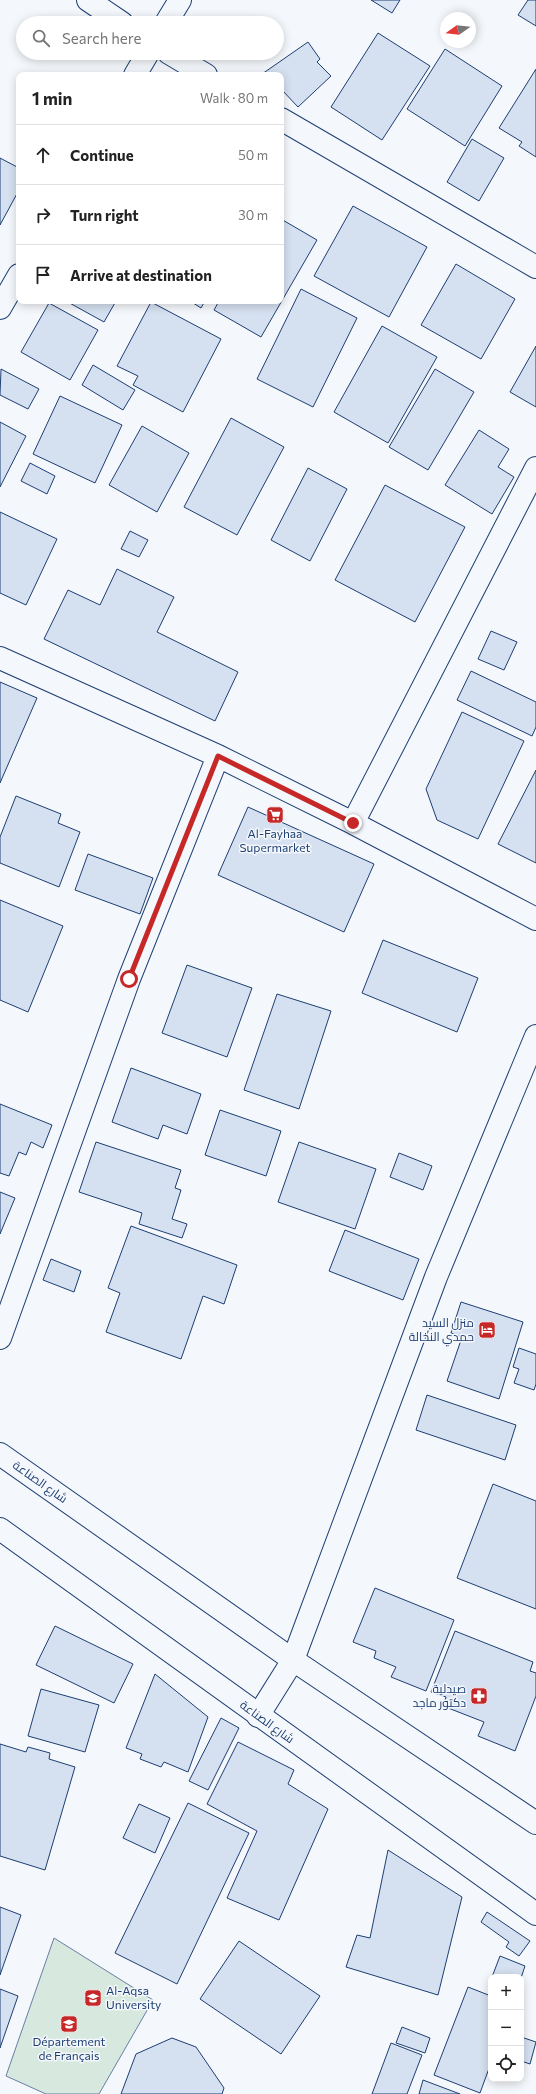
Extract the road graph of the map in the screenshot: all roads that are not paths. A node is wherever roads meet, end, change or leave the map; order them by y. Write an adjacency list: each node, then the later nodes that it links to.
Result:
1 (88, 0): 3 (street)
2 (180, 0): 4 (street)
3 (112, 16)
4 (170, 16)
5 (144, 60): 7 (street)
6 (181, 60): 8 (street)
7 (137, 72)
8 (201, 72)
9 (284, 120): 10 (street)
10 (536, 267)
11 (16, 280): 12 (street)
12 (0, 308)
13 (536, 468): 16 (street)
14 (0, 658): 15 (street)
15 (218, 756): 16 (street); 19 (street)
16 (353, 823): 17 (street)
17 (536, 919)
18 (536, 1036): 22 (street)
19 (0, 1338)
20 (0, 1454): 22 (street, شارع الصناعة)
21 (0, 1529): 23 (street, شارع الصناعة)
22 (293, 1660): 23 (street); 24 (street, شارع الصناعة)
23 (258, 1716): 25 (street, شارع الصناعة)
24 (536, 1822)
25 (536, 1914)

